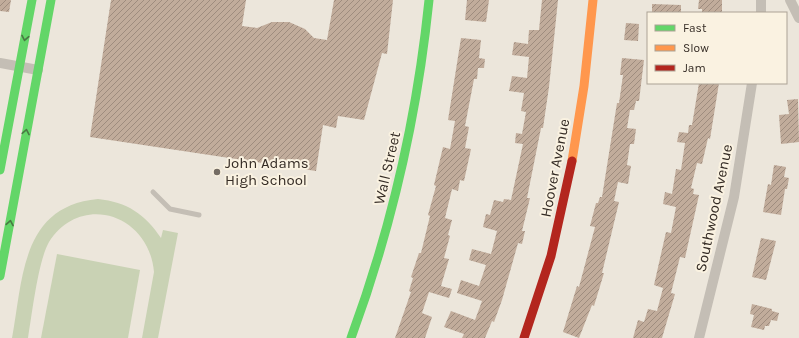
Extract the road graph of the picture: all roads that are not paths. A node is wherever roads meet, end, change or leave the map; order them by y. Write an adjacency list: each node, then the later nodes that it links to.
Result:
1 (32, 0): 10 (street, one-way to 10)
2 (51, 0): 11 (street)
3 (429, 0): 17 (street, Wall Street)
4 (593, 0): 18 (street, Hoover Avenue)
5 (761, 0): 7 (street)
6 (790, 0): 8 (street)
7 (761, 12)
8 (799, 18)
9 (0, 63): 10 (street)
10 (19, 66): 11 (street); 13 (street)
11 (38, 70): 16 (street, one-way to 11)
12 (752, 84): 19 (street, Southwood Avenue)
13 (2, 169)
14 (153, 192): 15 (lane)
15 (200, 215)
16 (0, 276)
17 (351, 338)
18 (524, 338)
19 (699, 338)

